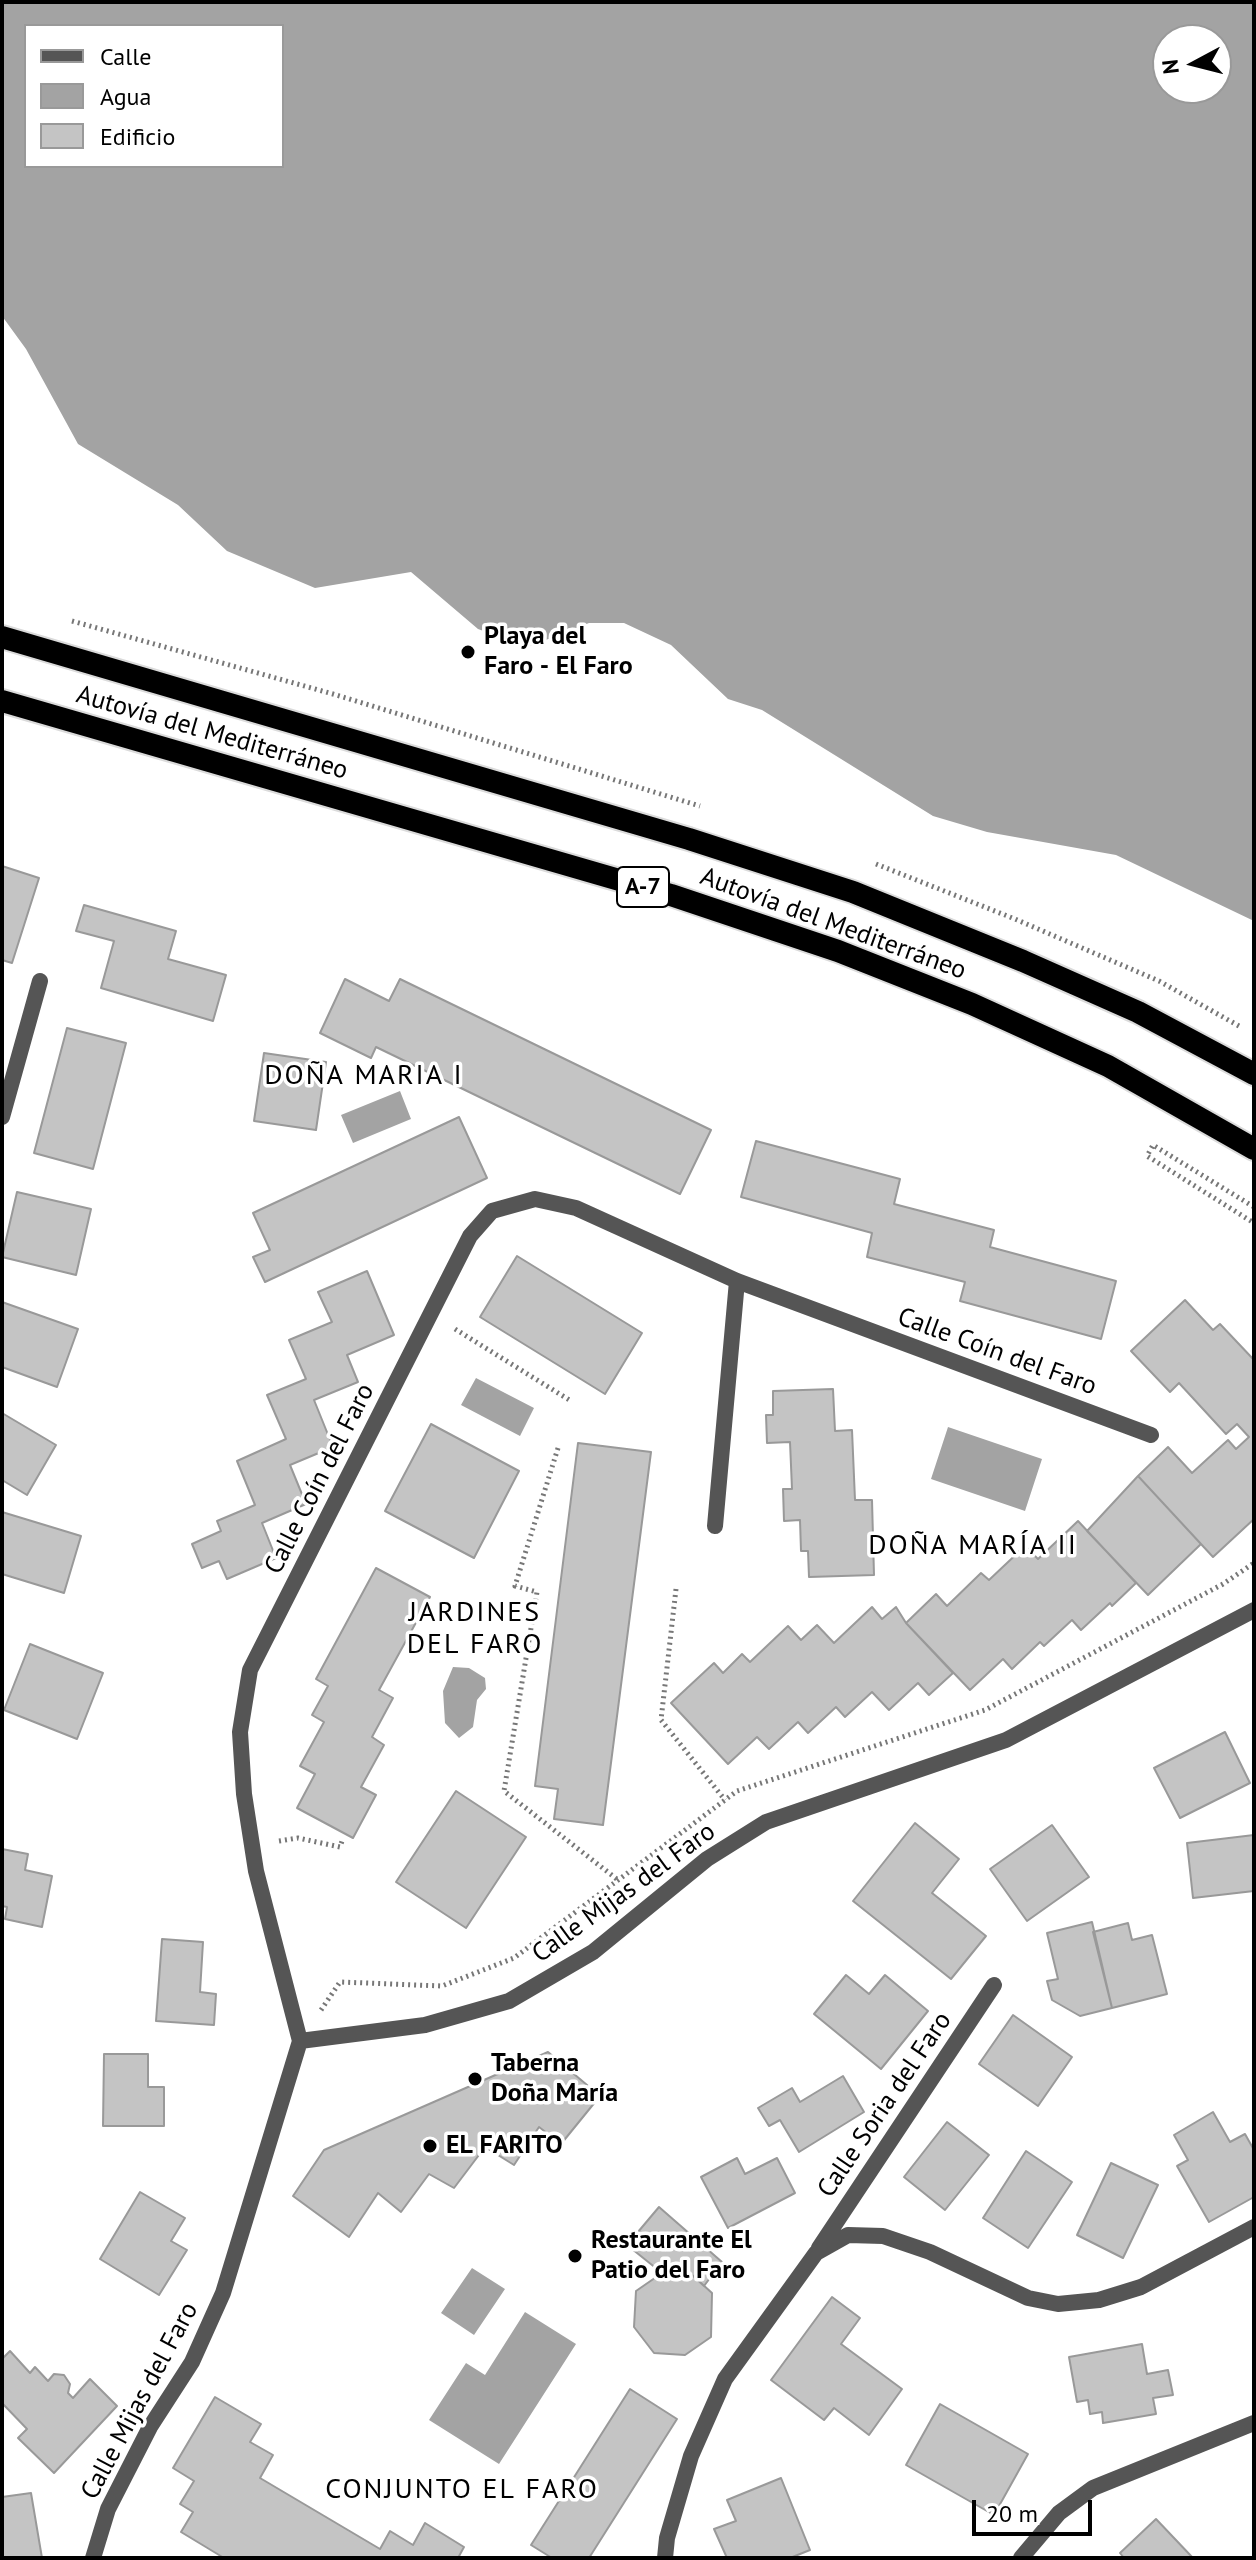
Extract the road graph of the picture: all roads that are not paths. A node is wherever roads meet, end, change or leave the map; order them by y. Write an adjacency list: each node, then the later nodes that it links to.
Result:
1 (2, 637): 4 (highway, Autovía del Mediterráneo / A-7)
2 (2, 701): 6 (highway, Autovía del Mediterráneo / A-7)
3 (40, 981): 5 (street)
4 (1254, 1074)
5 (2, 1117)
6 (1254, 1149)
7 (737, 1281): 8 (street, Calle Coín del Faro); 9 (street); 12 (street, Calle Coín del Faro)
8 (1151, 1435)
9 (715, 1526)
10 (1254, 1610): 12 (street, Calle Mijas del Faro)
11 (994, 1985): 14 (street, Calle Soria del Faro)
12 (300, 2041): 16 (street, Calle Mijas del Faro)
13 (1254, 2227): 14 (street)
14 (816, 2253): 17 (street, Calle Soria del Faro)
15 (1254, 2423): 18 (street)
16 (93, 2558)
17 (665, 2558)
18 (1021, 2558)

